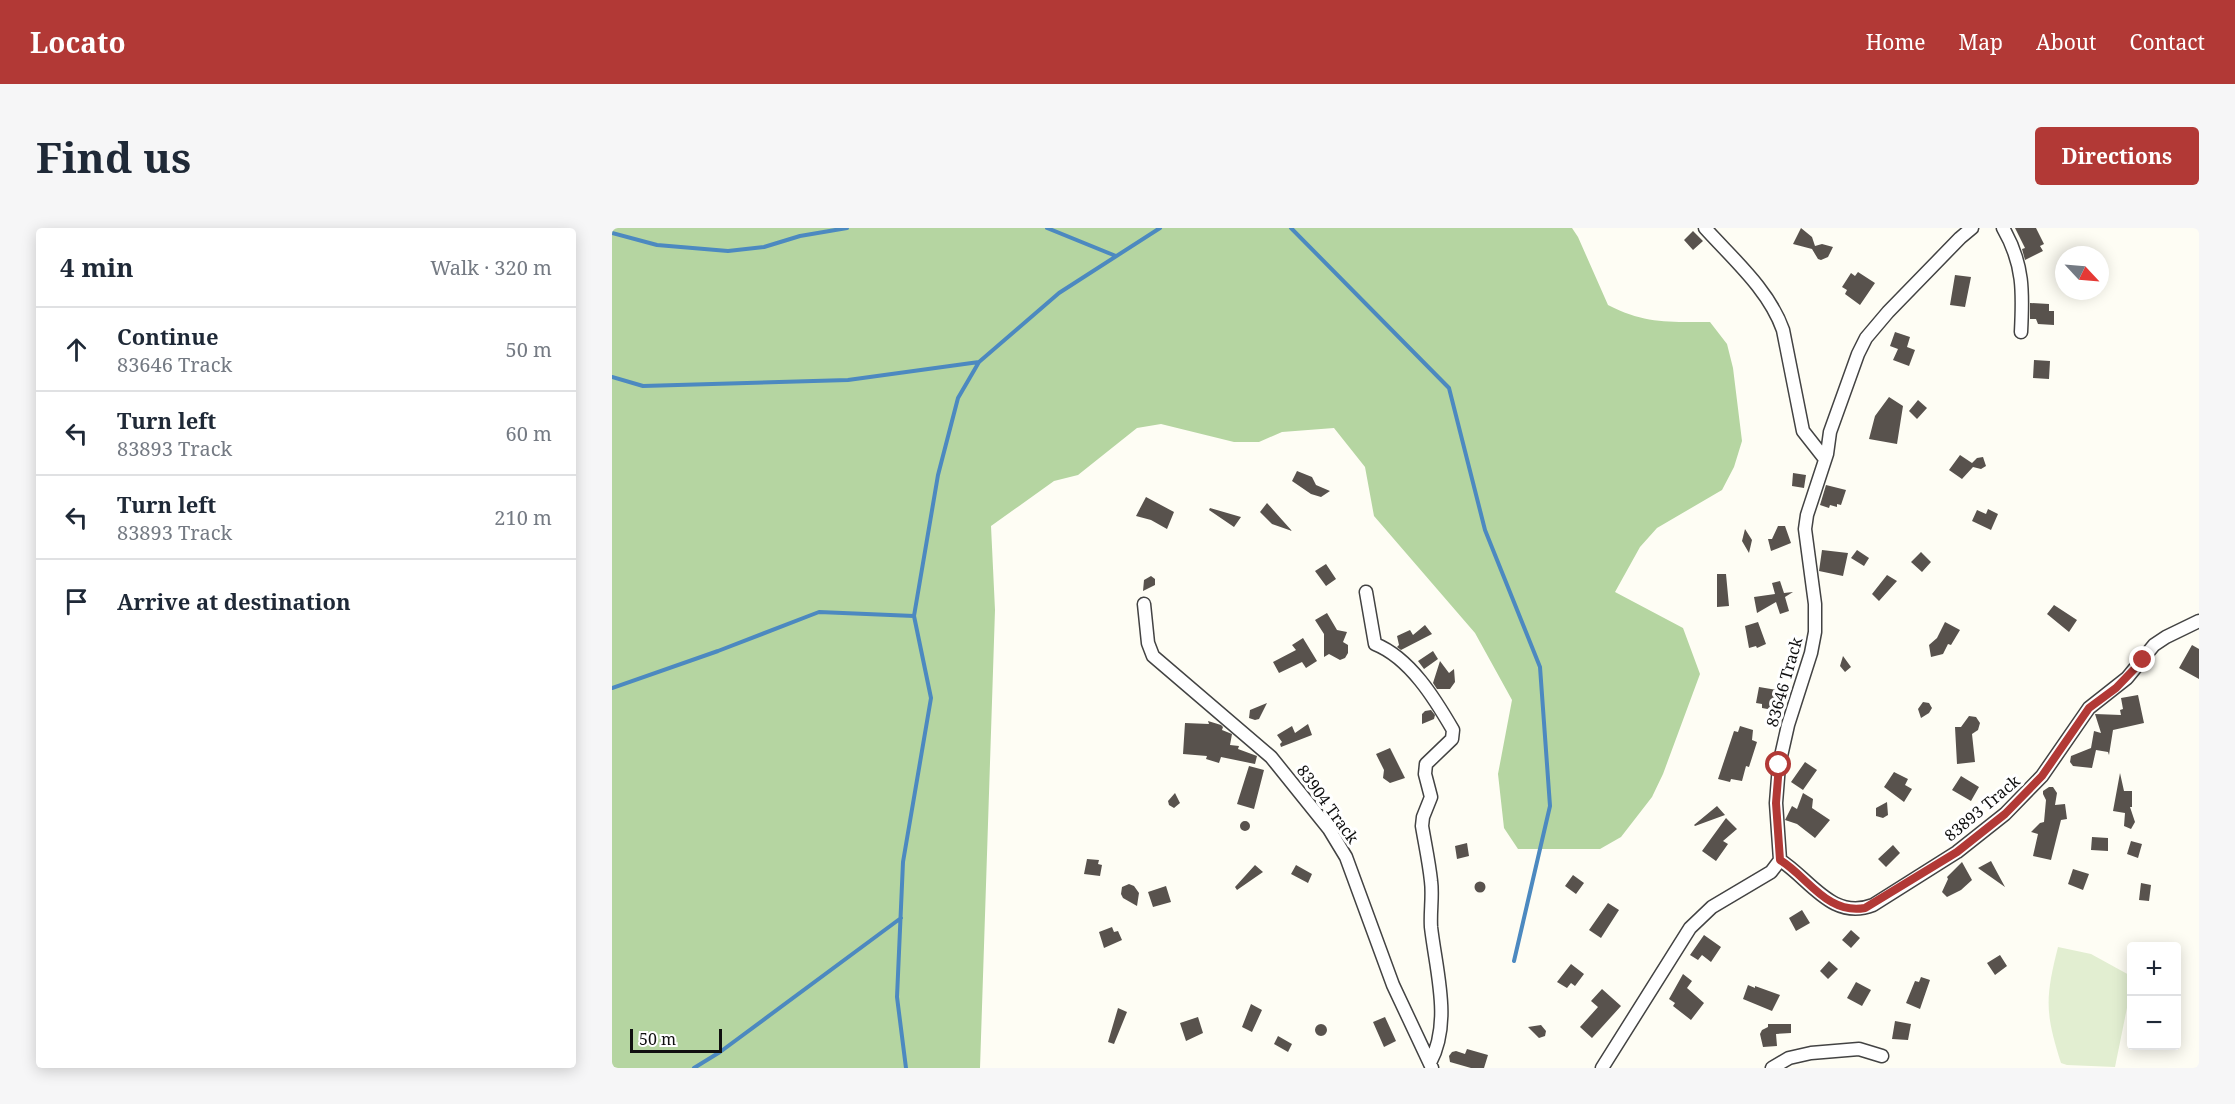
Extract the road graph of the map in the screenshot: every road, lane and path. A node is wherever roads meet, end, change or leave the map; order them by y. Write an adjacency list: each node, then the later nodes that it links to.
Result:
1 (1705, 228): 5 (street)
2 (1972, 228): 5 (street)
3 (2003, 228): 4 (street)
4 (2021, 332)
5 (1825, 459): 9 (street, 83646 Track)
6 (1366, 592): 11 (street)
7 (1144, 604): 11 (street, 83904 Track)
8 (2199, 621): 9 (street, 83893 Track)
9 (1780, 860): 12 (street)
10 (1882, 1056): 13 (street)
11 (1431, 1065)
12 (1602, 1068)
13 (1772, 1068)

